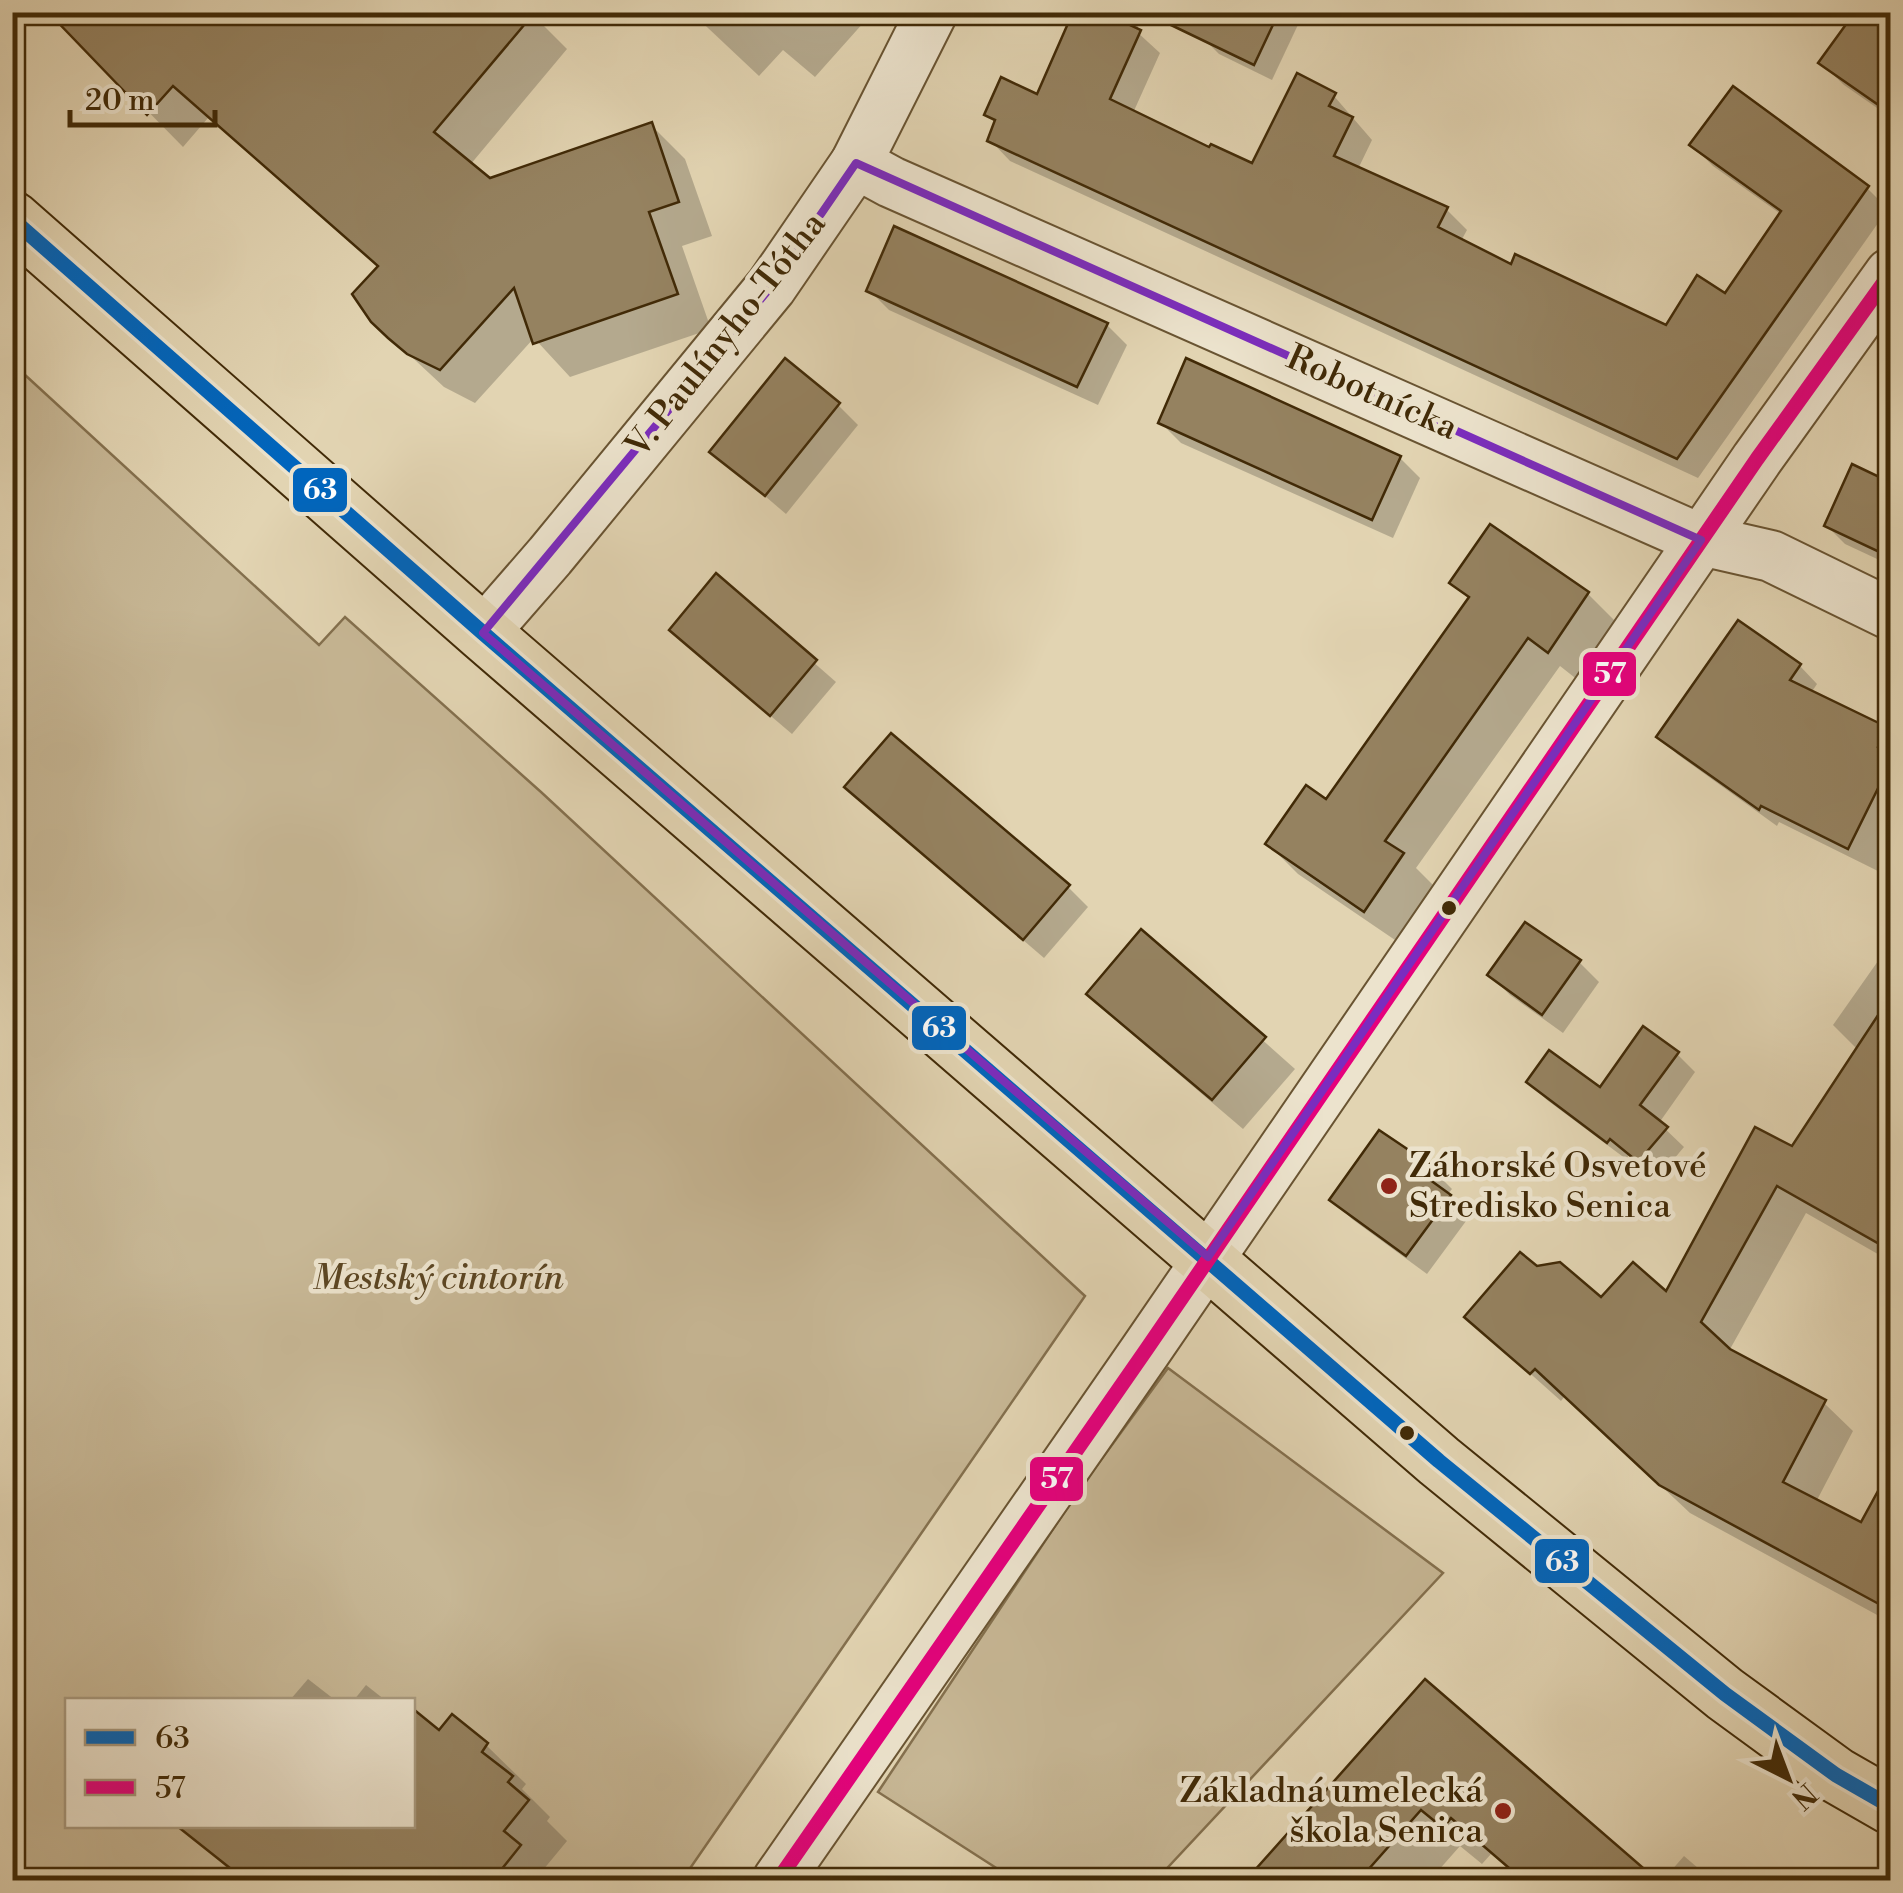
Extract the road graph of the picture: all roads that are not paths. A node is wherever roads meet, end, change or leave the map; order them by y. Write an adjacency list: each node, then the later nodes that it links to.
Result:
1 (932, 12): 2 (street, V. Paulínyho-Tótha)
2 (856, 164): 5 (street, Robotnícka); 7 (street, V. Paulínyho-Tótha)
3 (12, 219): 7 (main road)
4 (1890, 274): 5 (street)
5 (1701, 540): 6 (street, Robotnícka); 8 (street)
6 (1890, 614)
7 (484, 633): 8 (main road)
8 (1208, 1257): 9 (main road); 10 (street)
9 (1890, 1806)
10 (778, 1880)

